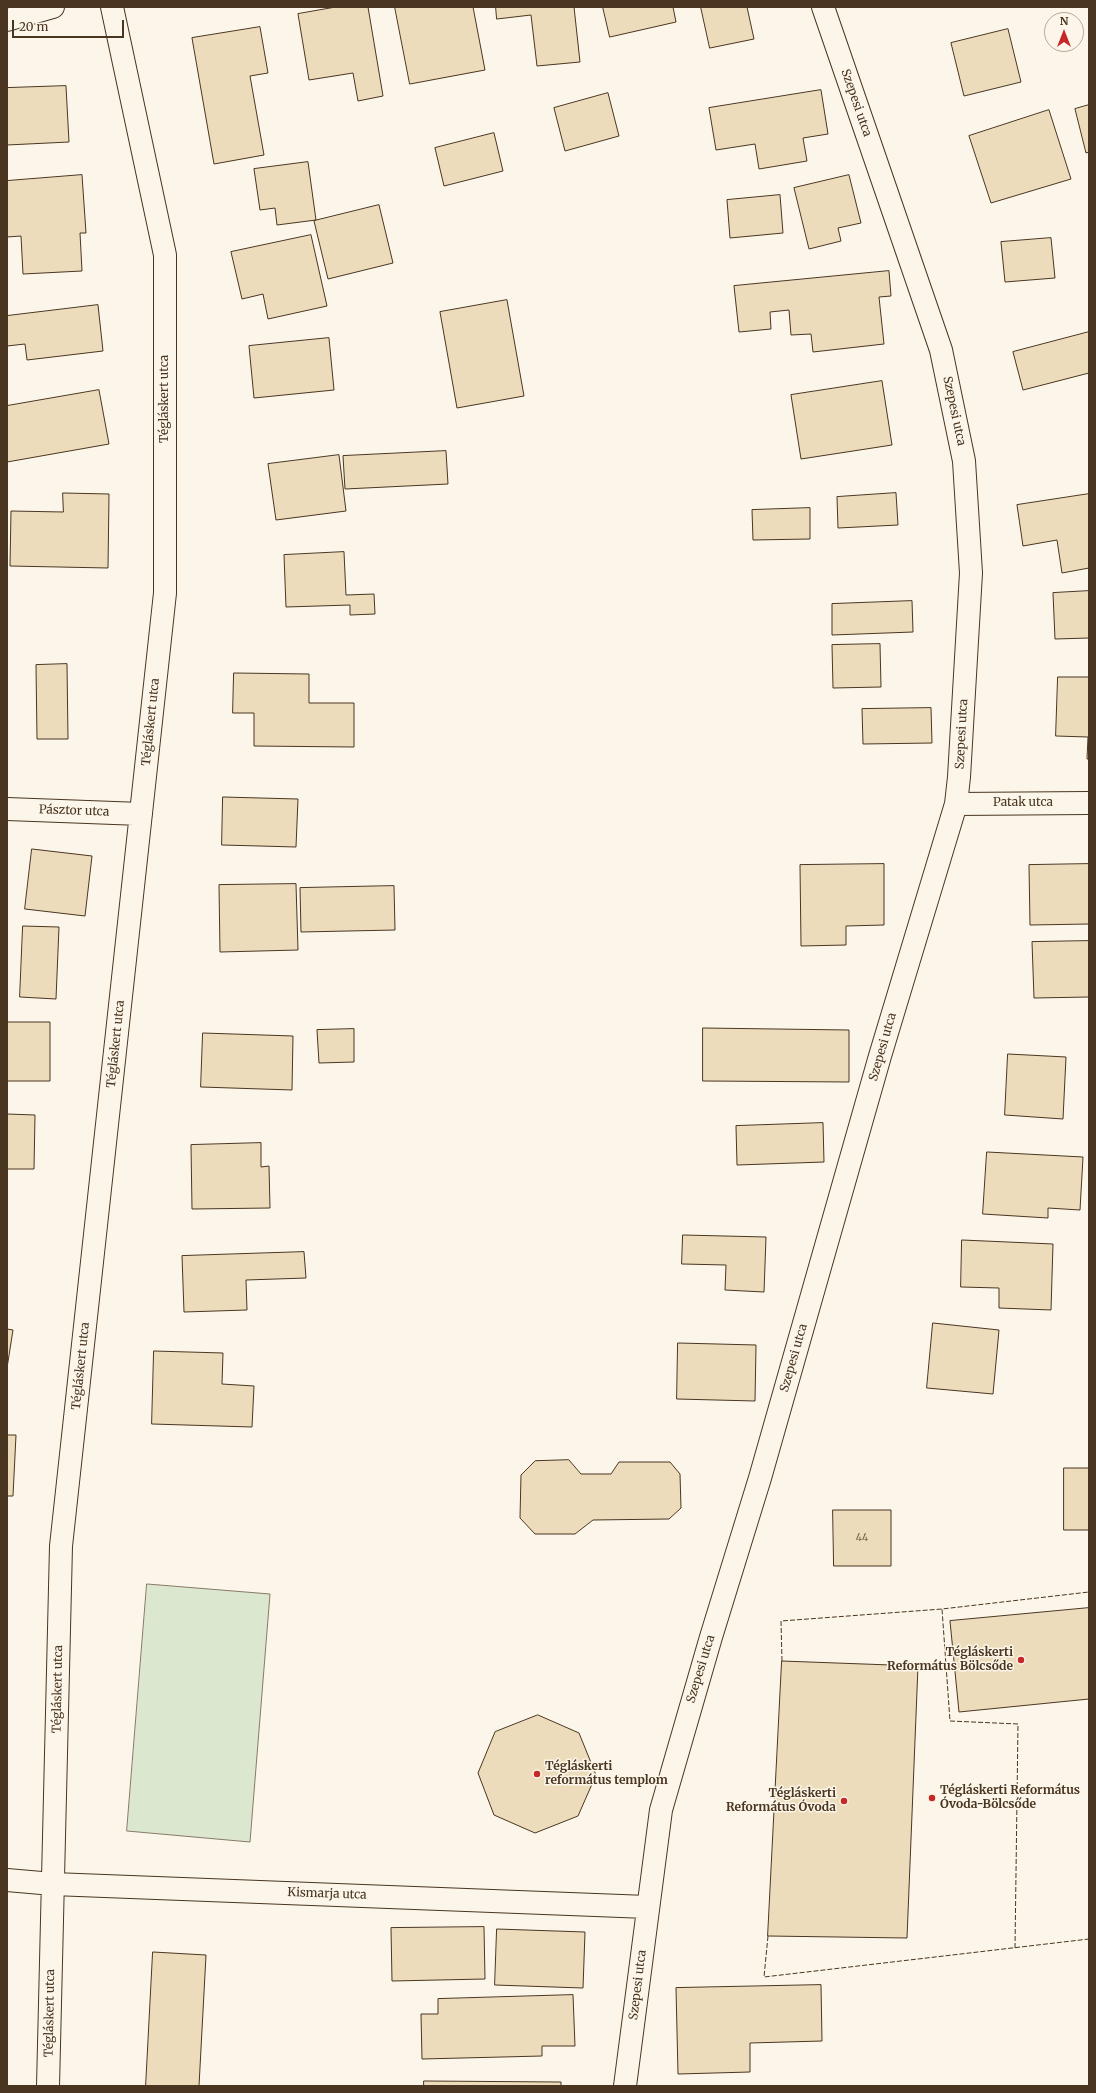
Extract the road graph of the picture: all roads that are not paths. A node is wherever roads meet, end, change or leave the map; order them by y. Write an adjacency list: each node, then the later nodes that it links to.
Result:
1 (53, 7): 4 (street)
2 (112, 7): 8 (street, Tégláskert utca)
3 (823, 7): 6 (street, Szepesi utca)
4 (7, 20)
5 (1089, 803): 6 (street, Patak utca)
6 (956, 804): 11 (street, Szepesi utca)
7 (7, 809): 8 (street, Pásztor utca)
8 (141, 814): 10 (street, Tégláskert utca)
9 (7, 1880): 10 (street, Kismarja utca)
10 (53, 1884): 11 (street, Kismarja utca); 12 (street, Tégláskert utca)
11 (647, 1907): 13 (street, Szepesi utca)
12 (48, 2086)
13 (625, 2086)

